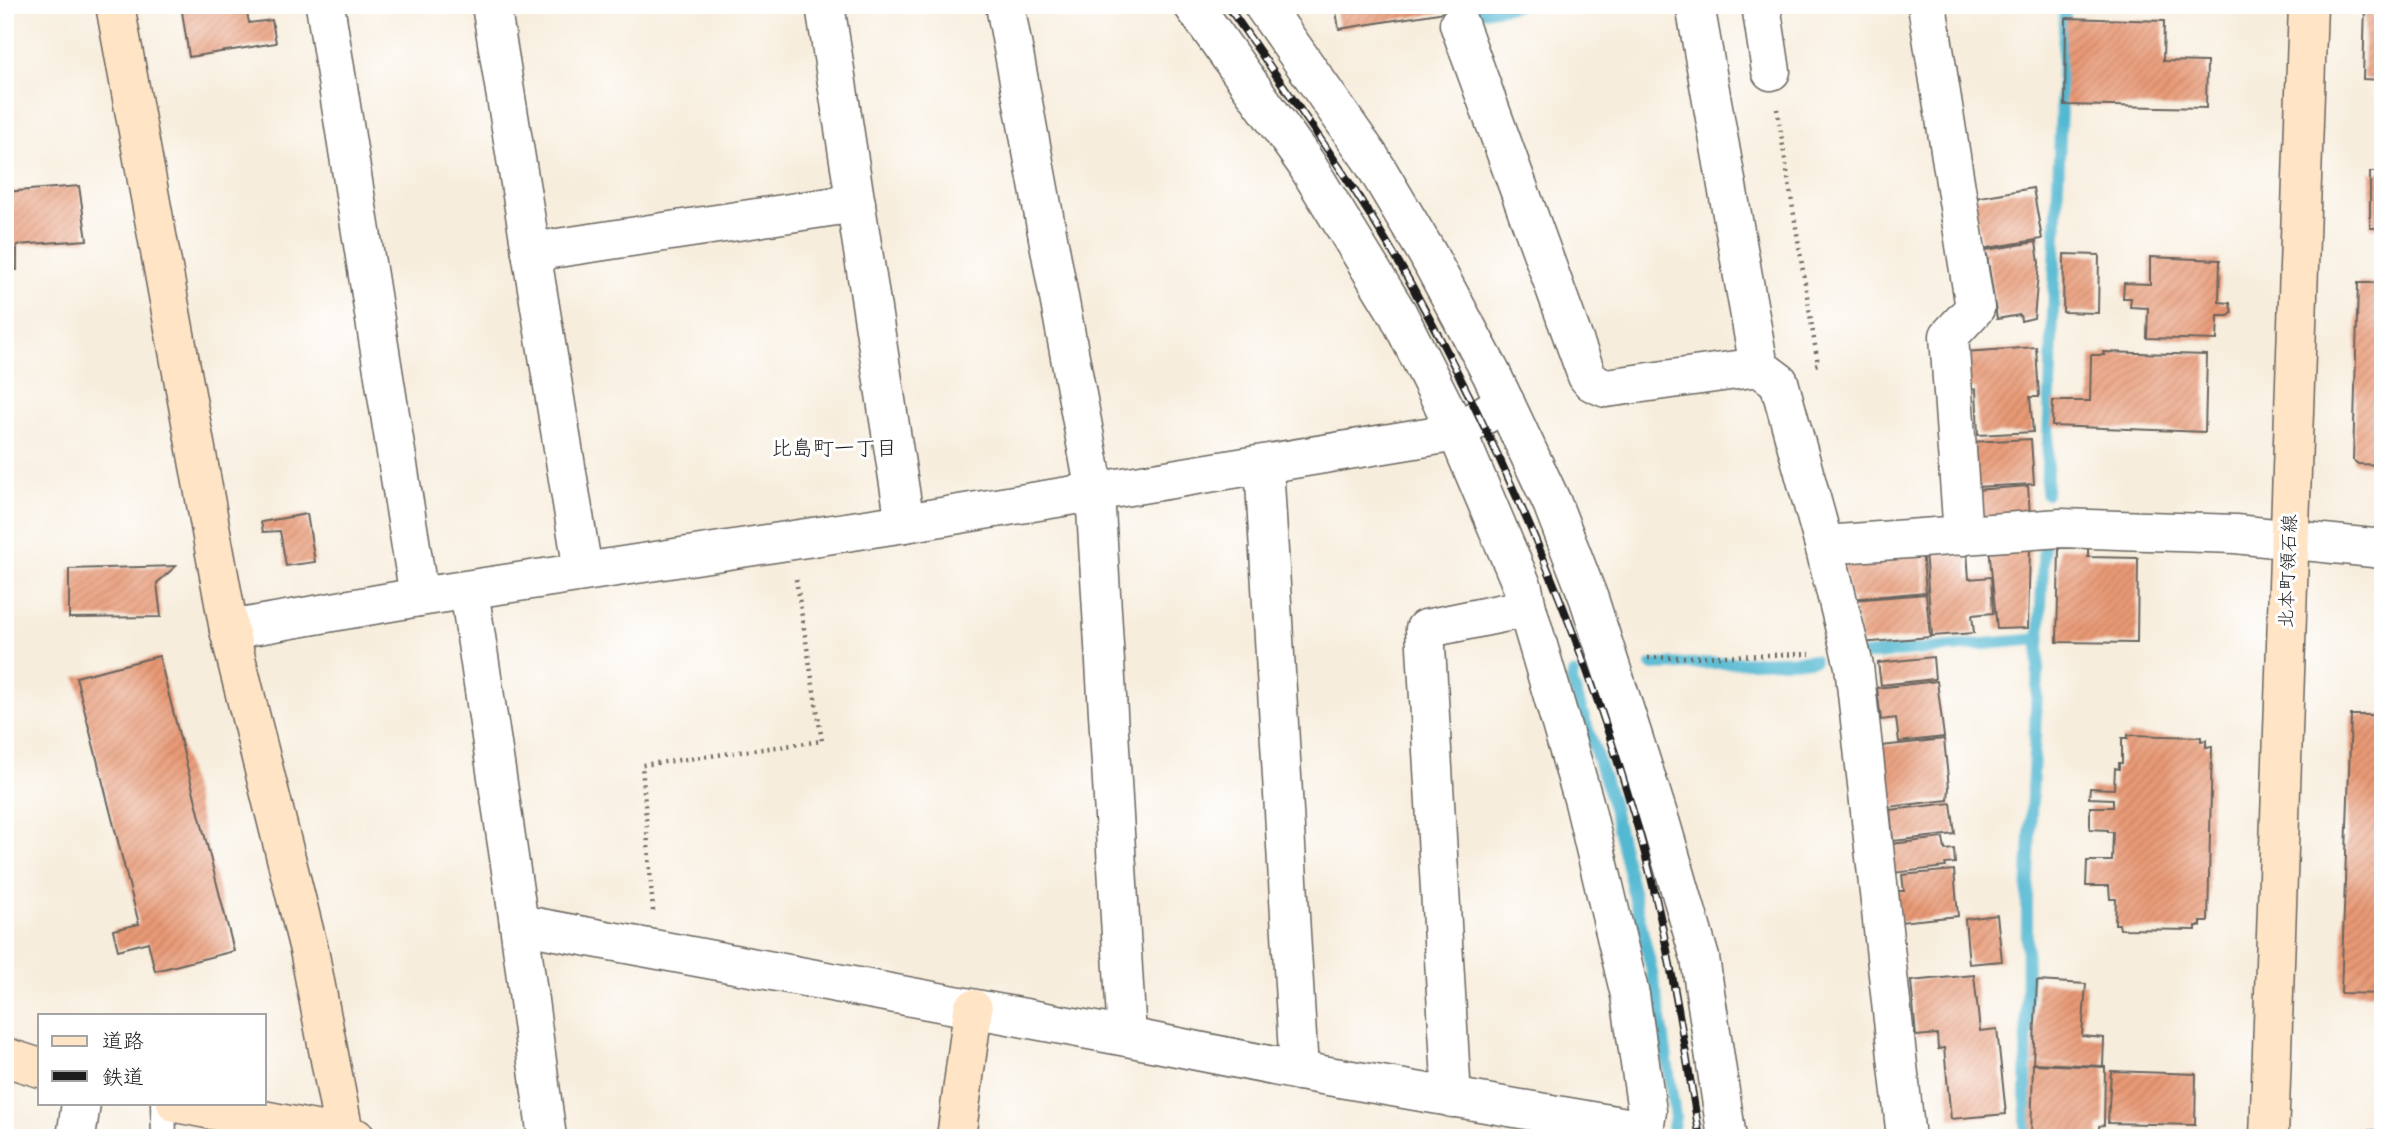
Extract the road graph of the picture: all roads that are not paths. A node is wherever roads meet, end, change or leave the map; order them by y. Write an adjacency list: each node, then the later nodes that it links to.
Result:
1 (115, 5): 30 (main road)
2 (325, 5): 28 (street)
3 (491, 5): 15 (street)
4 (825, 5): 14 (street)
5 (1005, 5): 20 (street)
6 (1193, 5): 18 (street)
7 (1263, 5): 17 (street)
8 (1695, 5): 16 (street)
9 (1761, 5): 13 (street)
10 (1927, 5): 22 (street)
11 (2308, 5): 23 (main road, 北本町領石線)
12 (1459, 24): 16 (street)
13 (1772, 71)
14 (856, 204): 15 (street); 21 (street)
15 (531, 252): 26 (street)
16 (1769, 375): 24 (street)
17 (1505, 402): 18 (street); 47 (street)
18 (1457, 432): 19 (street); 29 (street)
19 (1264, 465): 20 (street); 36 (street)
20 (1095, 492): 21 (street); 33 (street)
21 (905, 523): 26 (street)
22 (1964, 536): 23 (street); 24 (street)
23 (2289, 540): 25 (street); 49 (main road, 北本町領石線)
24 (1824, 545): 48 (street)
25 (2383, 549)
26 (583, 571): 27 (street)
27 (469, 590): 28 (street); 31 (street)
28 (419, 597): 30 (street)
29 (1527, 608): 37 (street); 41 (street)
30 (229, 631): 42 (main road)
31 (519, 924): 32 (street); 45 (street)
32 (973, 1009): 33 (street); 46 (main road)
33 (1127, 1037): 36 (street)
34 (5, 1056): 35 (main road)
35 (38, 1067)
36 (1299, 1071): 37 (street)
37 (1452, 1098): 41 (street)
38 (81, 1104): 43 (street)
39 (163, 1104): 44 (lane)
40 (181, 1104): 42 (main road)
41 (1643, 1134)
42 (348, 1137)
43 (76, 1138)
44 (164, 1138)
45 (547, 1138)
46 (957, 1138)
47 (1727, 1138)
48 (1906, 1138)
49 (2269, 1138)

